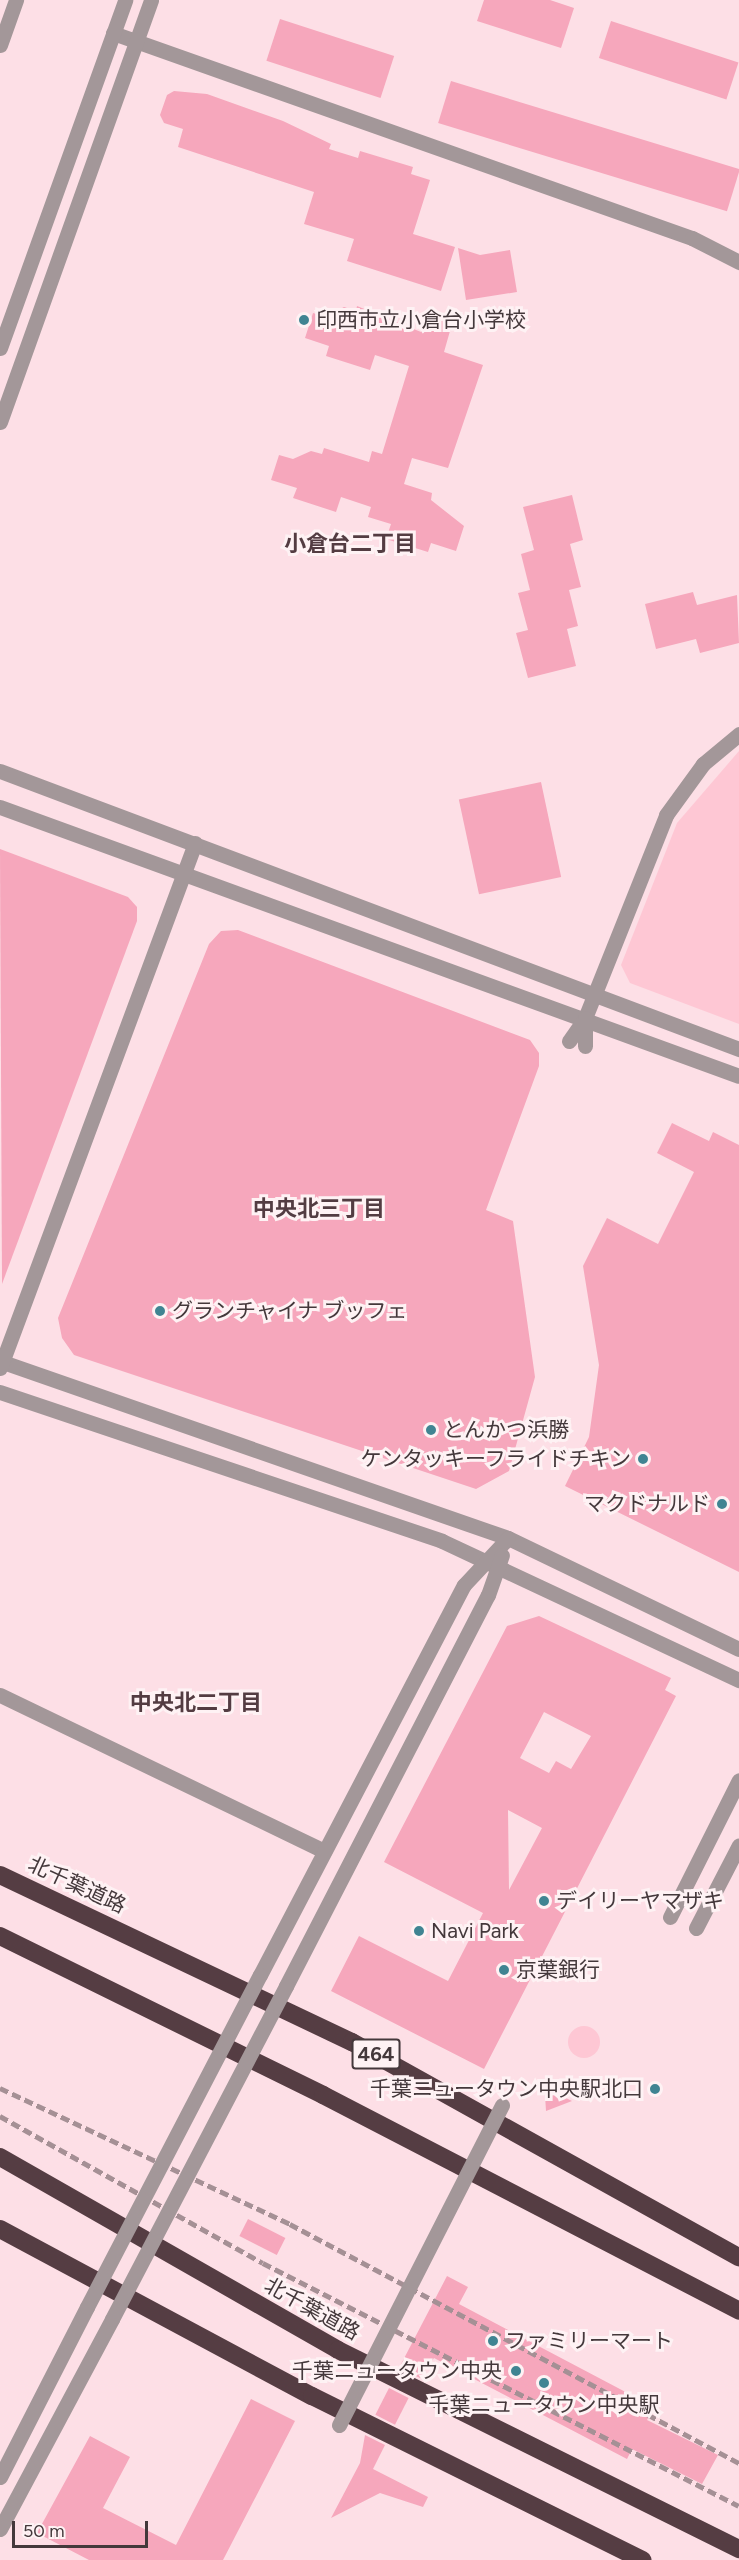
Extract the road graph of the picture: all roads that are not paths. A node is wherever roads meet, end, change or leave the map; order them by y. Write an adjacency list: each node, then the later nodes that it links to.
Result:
1 (125, 0): 4 (street)
2 (151, 0): 5 (street)
3 (10, 5): 6 (street)
4 (113, 33): 5 (street); 8 (street)
5 (136, 41): 7 (street); 9 (street)
6 (0, 45)
7 (739, 262)
8 (0, 348)
9 (0, 422)
10 (739, 734): 15 (street)
11 (0, 771): 13 (street)
12 (0, 807): 14 (street)
13 (195, 843): 14 (street); 15 (street)
14 (184, 874): 16 (street); 21 (street)
15 (593, 994): 16 (street); 19 (street)
16 (585, 1018): 17 (street); 18 (street); 20 (street)
17 (569, 1041)
18 (585, 1046)
19 (739, 1049)
20 (739, 1077)
21 (1, 1363): 23 (street)
22 (0, 1392): 24 (street)
23 (508, 1538): 24 (street); 25 (street)
24 (493, 1563): 26 (street); 30 (street); 42 (street, bridge)
25 (739, 1649)
26 (739, 1680)
27 (0, 1695): 30 (street)
28 (739, 1780): 32 (street)
29 (739, 1845): 33 (street)
30 (324, 1851): 41 (street, bridge)
31 (0, 1875): 38 (highway, 北千葉道路 / 464)
32 (670, 1917)
33 (696, 1928)
34 (0, 1936): 39 (highway)
35 (502, 2105): 40 (street, bridge)
36 (0, 2157): 43 (highway, 北千葉道路)
37 (0, 2229): 44 (highway)
38 (739, 2257)
39 (739, 2311)
40 (339, 2425)
41 (0, 2477)
42 (0, 2529)
43 (739, 2549)
44 (642, 2560)

